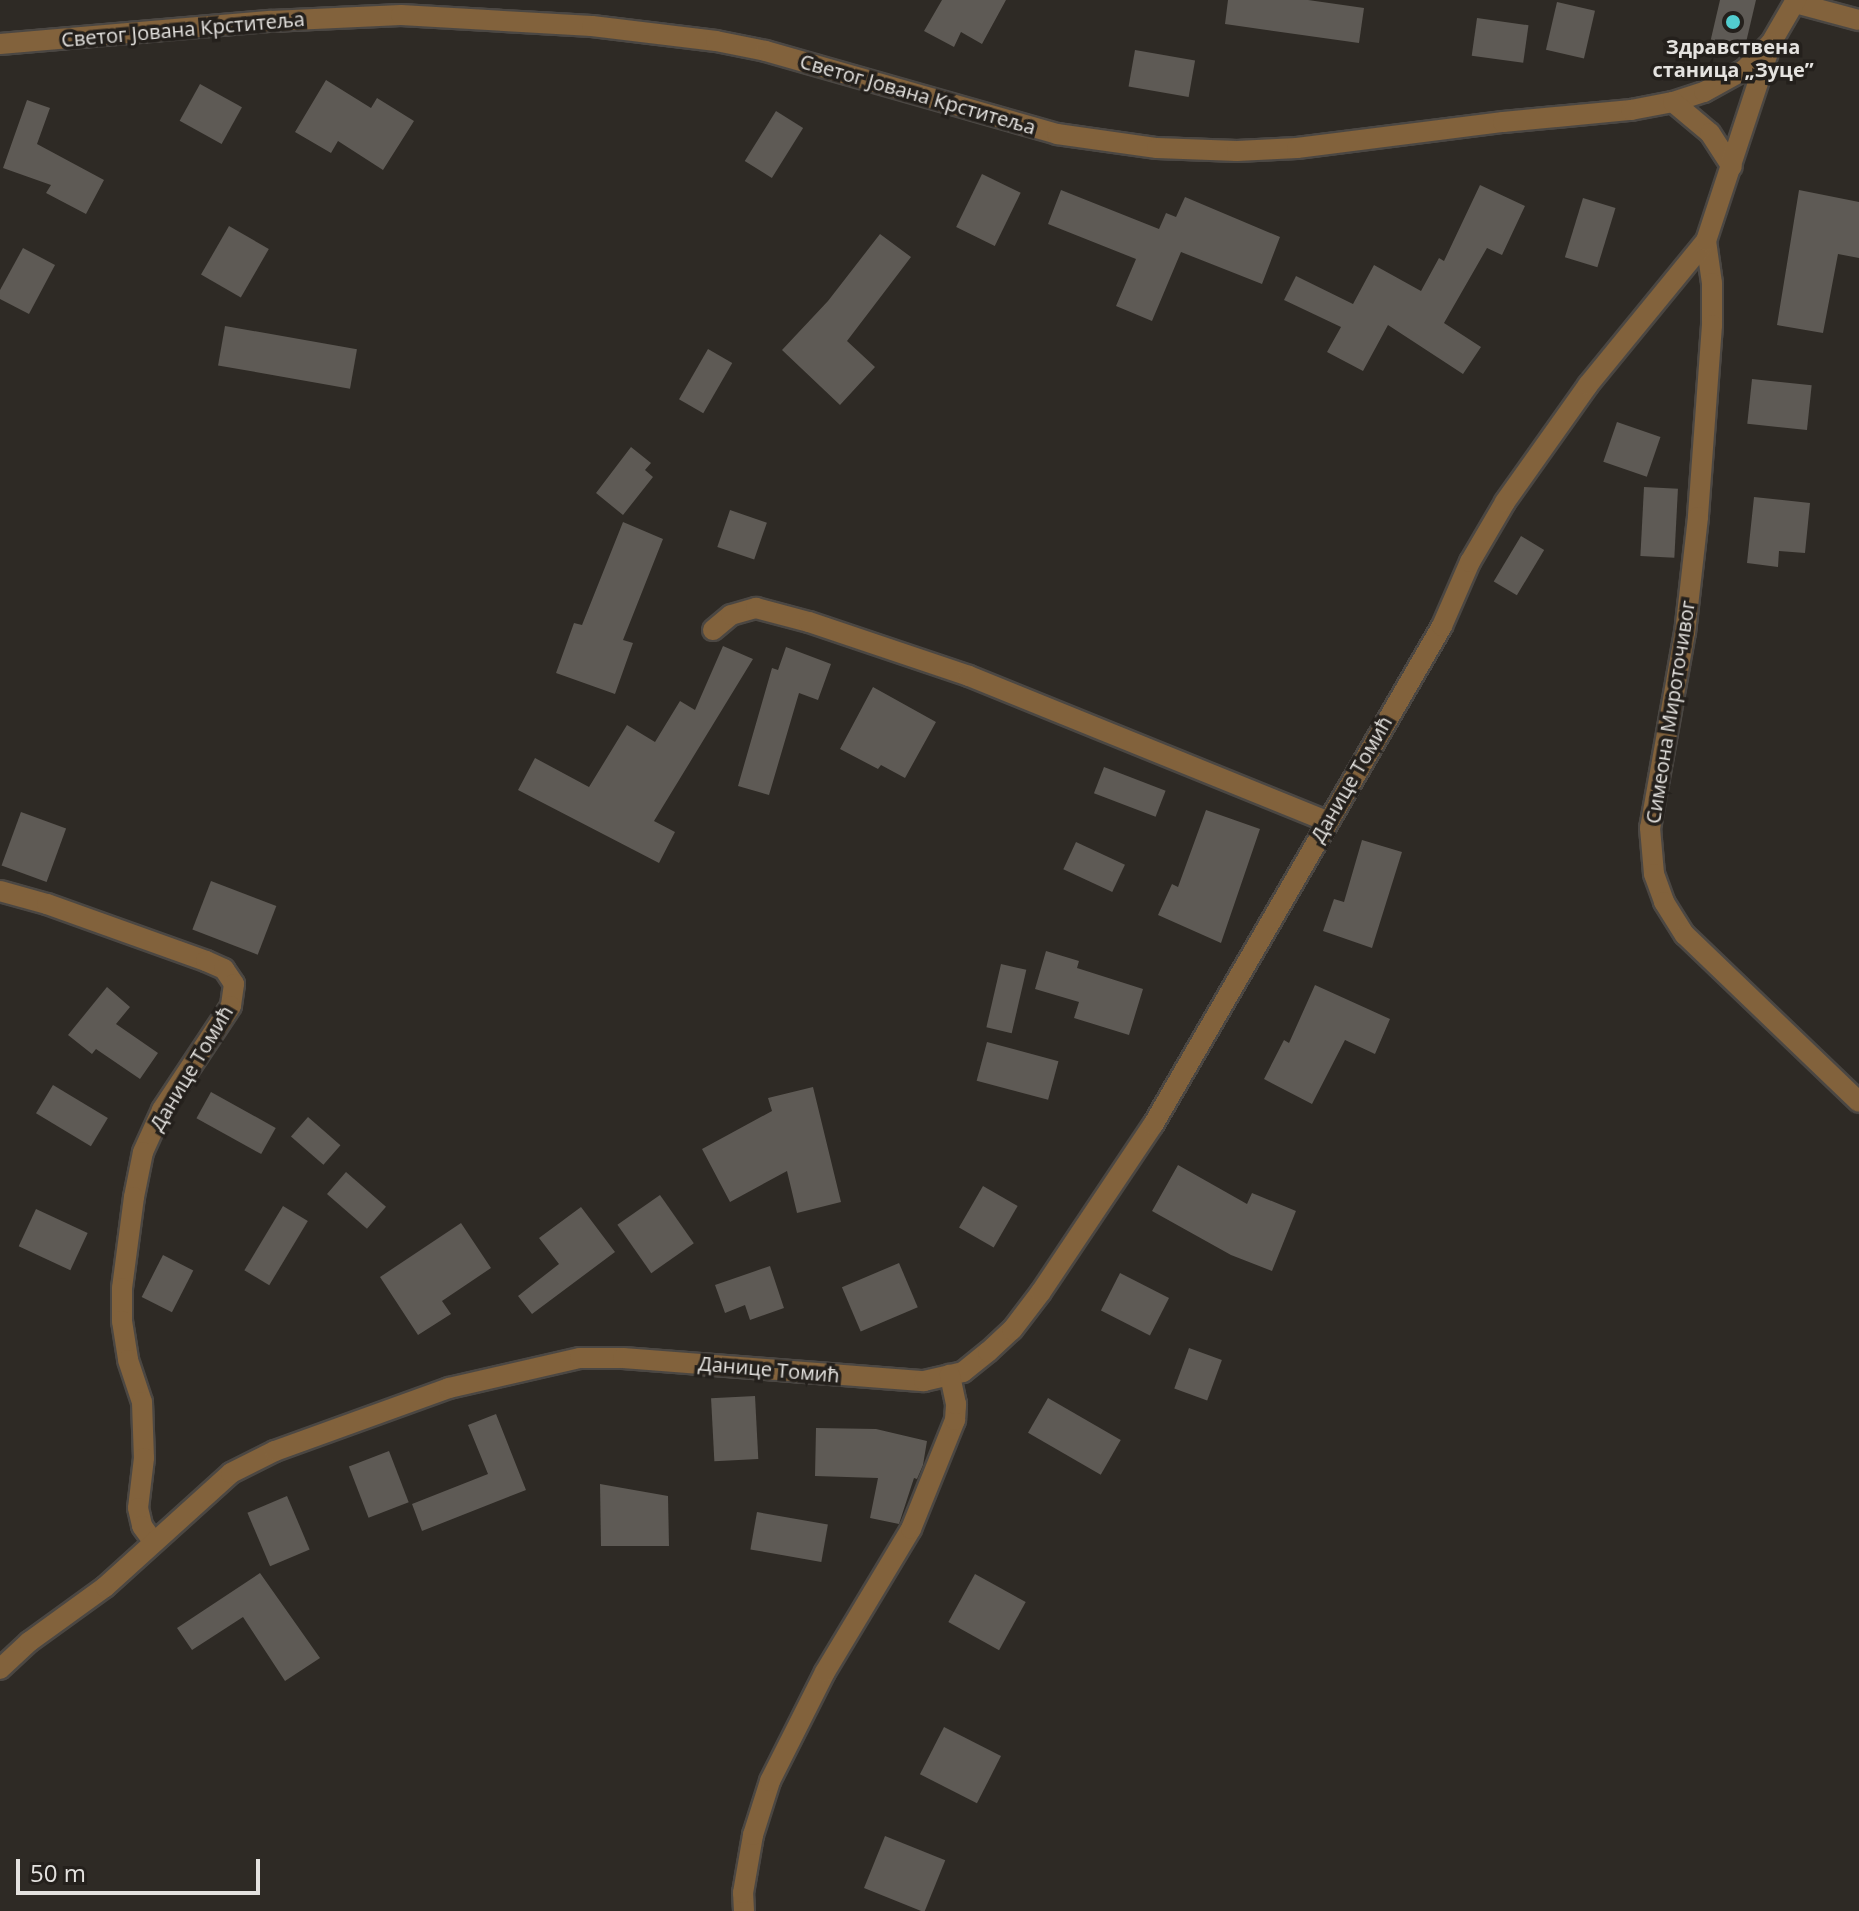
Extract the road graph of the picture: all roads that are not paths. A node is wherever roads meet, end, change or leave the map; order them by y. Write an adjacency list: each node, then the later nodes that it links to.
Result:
1 (1796, 1): 2 (street); 4 (street, Светог Јована Крститеља)
2 (1859, 20)
3 (3, 41): 5 (street, Светог Јована Крститеља)
4 (1771, 43): 5 (street, Светог Јована Крститеља); 6 (street, Данице Томић)
5 (1673, 102): 6 (street)
6 (1732, 167): 7 (street, Данице Томић)
7 (1706, 241): 9 (street, Данице Томић); 11 (street, Симеона Мироточивог)
8 (713, 630): 9 (street)
9 (1326, 821): 12 (street, Данице Томић)
10 (0, 891): 13 (street, Данице Томић)
11 (1859, 1102)
12 (950, 1375): 13 (street, Данице Томић); 17 (street)
13 (153, 1541): 14 (street, Данице Томић)
14 (29, 1642): 15 (street); 16 (street, Данице Томић)
15 (0, 1649)
16 (0, 1669)
17 (744, 1911)

